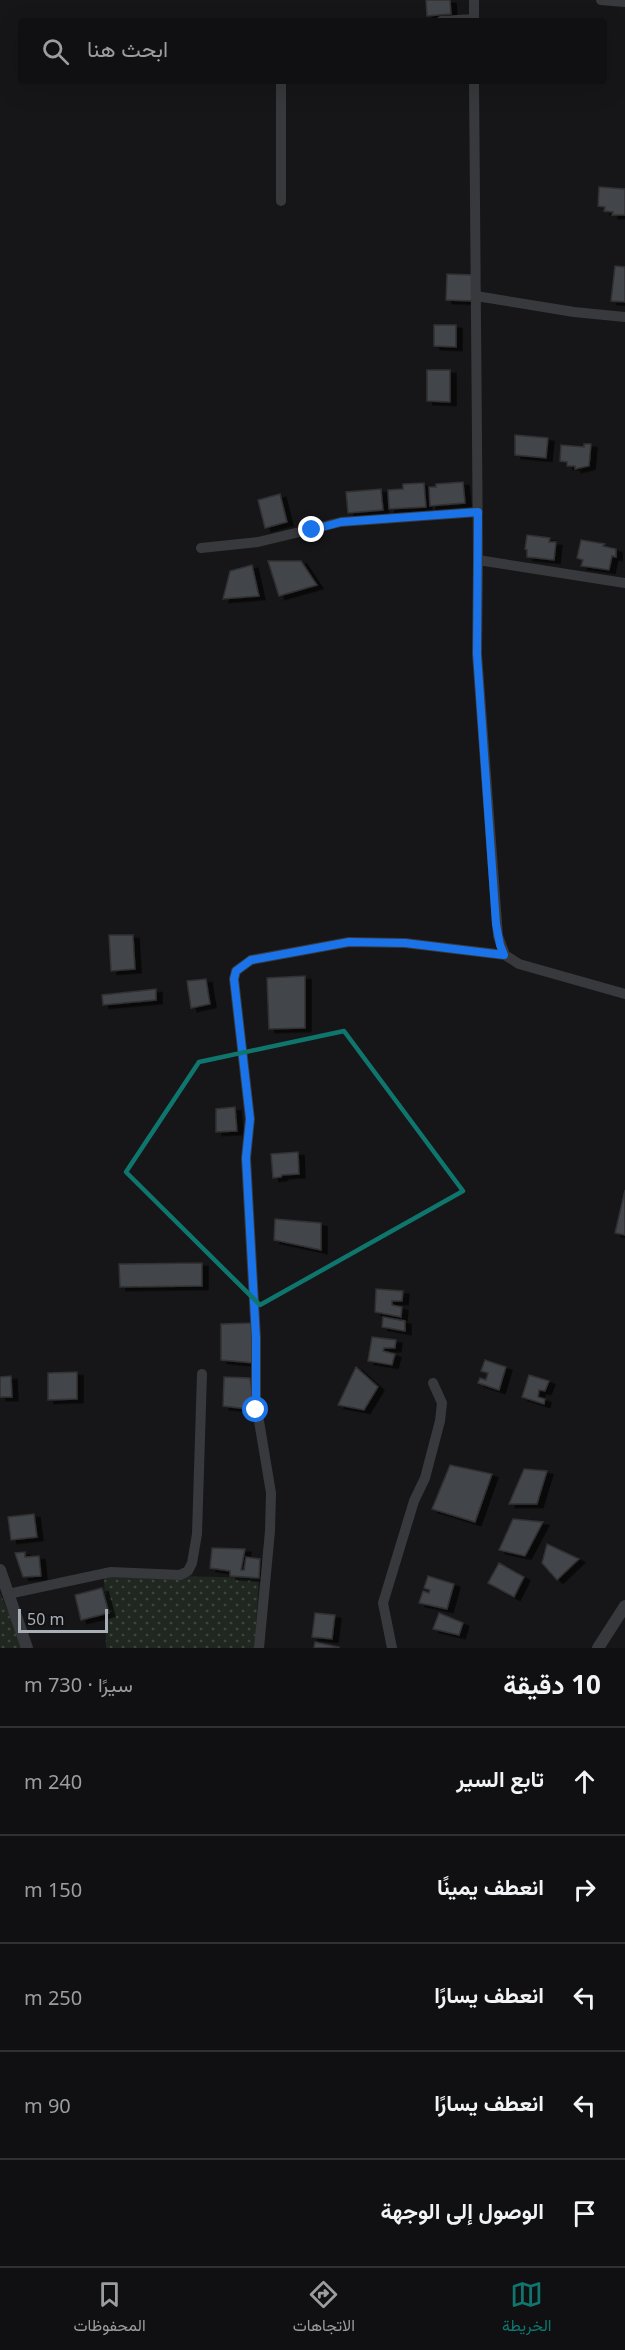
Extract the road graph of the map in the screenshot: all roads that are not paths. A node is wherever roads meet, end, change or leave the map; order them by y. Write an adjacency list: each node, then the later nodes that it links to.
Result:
1 (474, 0): 4 (street)
2 (601, 0): 3 (street)
3 (625, 2)
4 (474, 18)
5 (281, 84): 7 (street)
6 (474, 84): 8 (street)
7 (281, 201)
8 (476, 296): 9 (street); 10 (street)
9 (625, 317)
10 (478, 512): 11 (street); 12 (street)
11 (201, 548)
12 (478, 560): 13 (street); 14 (street)
13 (625, 583)
14 (504, 955): 15 (street); 22 (street)
15 (625, 994)
16 (202, 1374): 19 (street)
17 (433, 1383): 23 (street)
18 (0, 1570): 19 (street)
19 (9, 1594): 21 (street)
20 (625, 1606): 24 (street)
21 (27, 1648)
22 (259, 1648)
23 (392, 1648)
24 (598, 1648)

